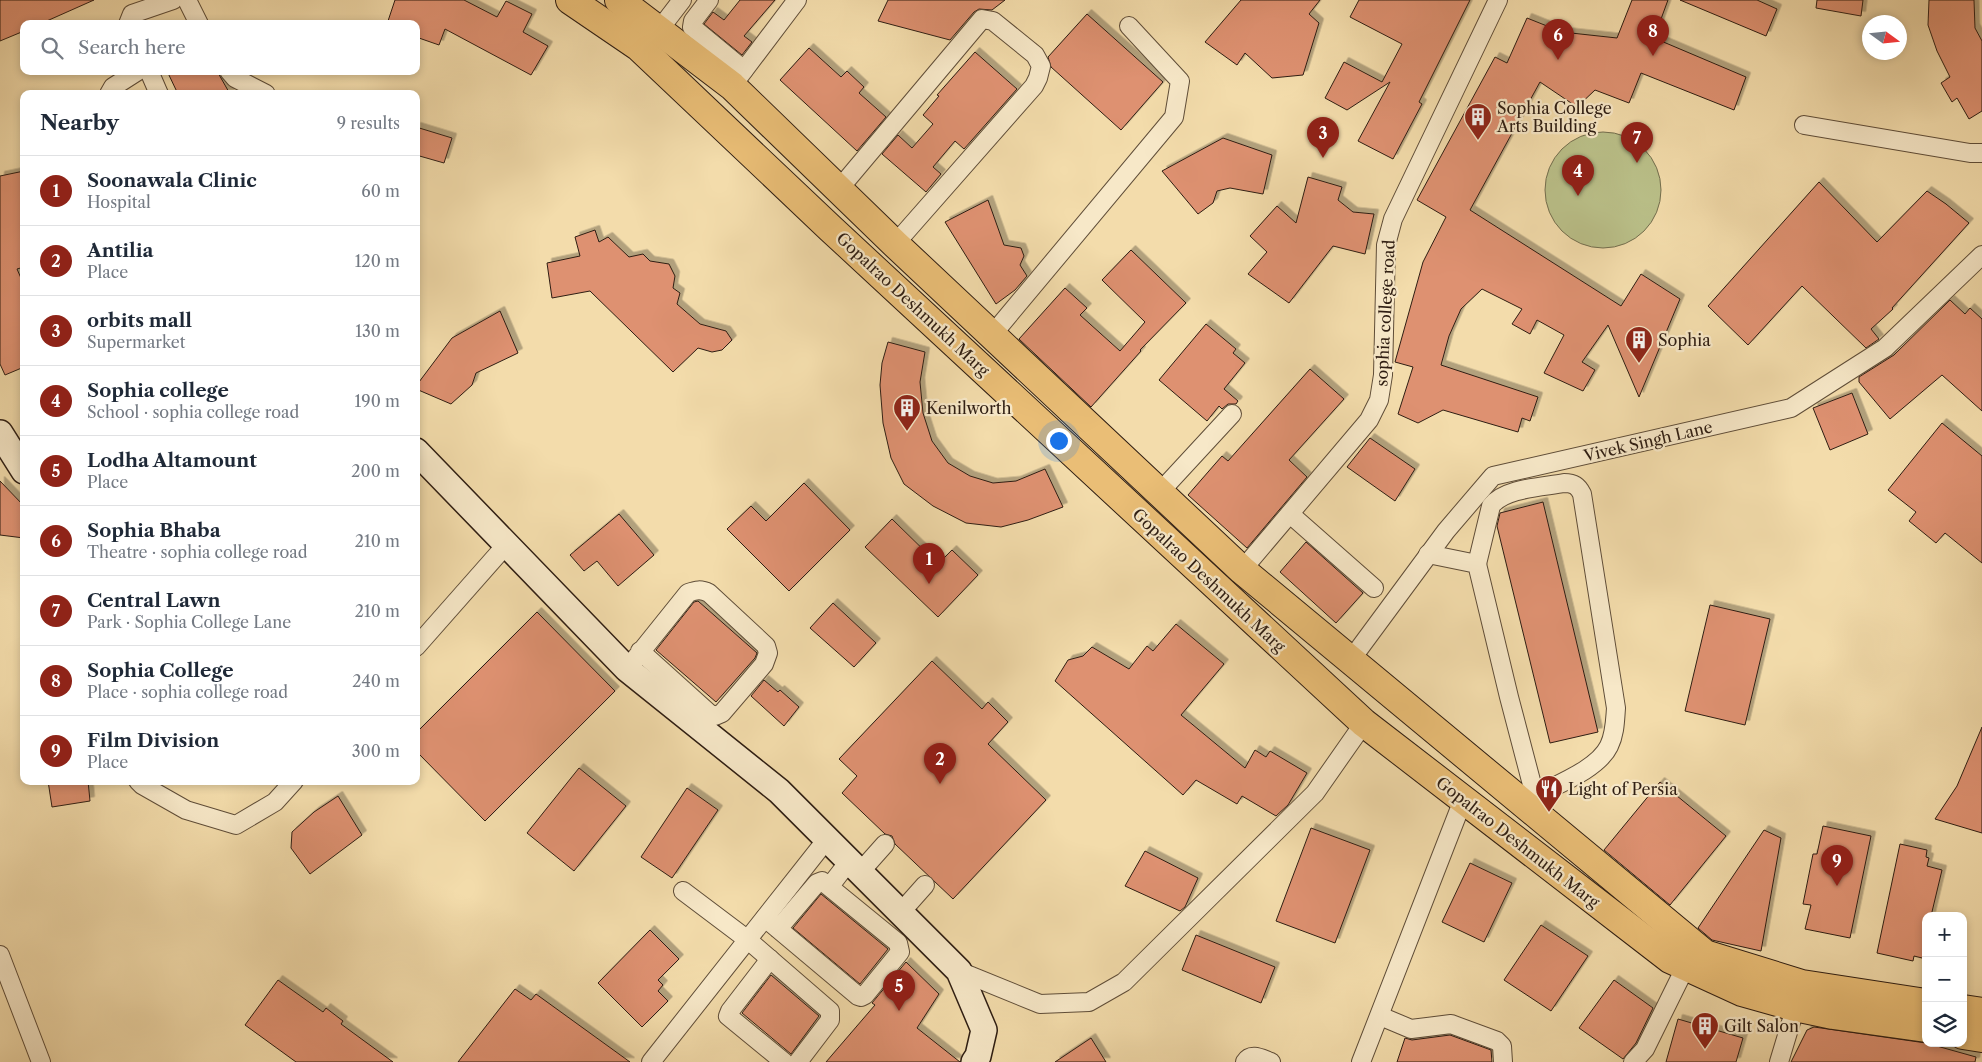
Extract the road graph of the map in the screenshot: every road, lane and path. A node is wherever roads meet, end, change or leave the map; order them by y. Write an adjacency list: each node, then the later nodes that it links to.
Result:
1 (173, 0): 9 (street)
2 (187, 0): 10 (street)
3 (570, 0): 41 (main road, Gopalrao Deshmukh Marg)
4 (619, 0): 12 (main road, Gopalrao Deshmukh Marg)
5 (682, 0): 12 (street)
6 (709, 0): 16 (street)
7 (797, 0): 16 (street)
8 (1498, 0): 31 (street, sophia college road)
9 (130, 20)
10 (197, 20)
11 (1129, 26): 25 (street)
12 (659, 30): 16 (main road, Gopalrao Deshmukh Marg)
13 (132, 75): 17 (street)
14 (151, 75): 18 (street)
15 (232, 75): 19 (street)
16 (738, 78): 22 (main road, Gopalrao Deshmukh Marg)
17 (112, 90)
18 (157, 90)
19 (258, 90)
20 (1804, 125): 21 (street)
21 (1982, 153)
22 (839, 189): 23 (main road, Gopalrao Deshmukh Marg); 23 (street)
23 (896, 244): 25 (main road, Gopalrao Deshmukh Marg)
24 (1982, 255): 33 (street, Vivek Singh Lane)
25 (992, 335): 30 (main road, Gopalrao Deshmukh Marg)
26 (1232, 414): 30 (street)
27 (0, 433): 29 (street)
28 (420, 455): 32 (street)
29 (20, 465)
30 (1159, 493): 35 (main road, Gopalrao Deshmukh Marg)
31 (1290, 514): 35 (street, sophia college road); 36 (street)
32 (506, 546): 37 (street); 38 (street)
33 (1428, 554): 34 (street); 39 (street, Vivek Singh Lane)
34 (1477, 564): 45 (street); 45 (street)
35 (1242, 570): 39 (main road, Gopalrao Deshmukh Marg)
36 (1374, 588)
37 (420, 643)
38 (633, 660): 40 (street); 40 (street)
39 (1350, 661): 45 (main road, Gopalrao Deshmukh Marg)
40 (696, 713): 46 (street)
41 (1364, 723): 44 (main road, Gopalrao Deshmukh Marg); 59 (street)
42 (142, 785): 43 (street)
43 (290, 785)
44 (1464, 800): 58 (main road, Gopalrao Deshmukh Marg); 64 (street)
45 (1533, 803): 60 (main road, Gopalrao Deshmukh Marg)
46 (828, 839): 48 (street); 53 (street)
47 (885, 844): 48 (street)
48 (855, 866): 49 (street); 52 (street)
49 (830, 886): 53 (street); 55 (street)
50 (925, 886): 52 (street)
51 (683, 891): 54 (street)
52 (906, 916): 55 (street); 59 (street)
53 (772, 924): 54 (street); 55 (street)
54 (748, 940): 57 (street); 69 (street)
55 (894, 940)
56 (0, 955): 68 (street)
57 (770, 959): 70 (street); 71 (street)
58 (1686, 966): 60 (main road, Gopalrao Deshmukh Marg); 77 (street)
59 (959, 971): 72 (street)
60 (1799, 995): 61 (main road, Gopalrao Deshmukh Marg); 65 (main road, Gopalrao Deshmukh Marg); 78 (street)
61 (1922, 1003)
62 (1967, 1010): 63 (main road)
63 (1982, 1012)
64 (1380, 1016): 75 (street); 76 (street)
65 (1922, 1027)
66 (1967, 1036): 67 (main road)
67 (1982, 1038)
68 (41, 1062)
69 (652, 1062)
70 (784, 1062)
71 (798, 1062)
72 (974, 1062)
73 (1244, 1062): 74 (street)
74 (1271, 1062)
75 (1361, 1062)
76 (1503, 1062)
77 (1633, 1062)
78 (1778, 1062)

